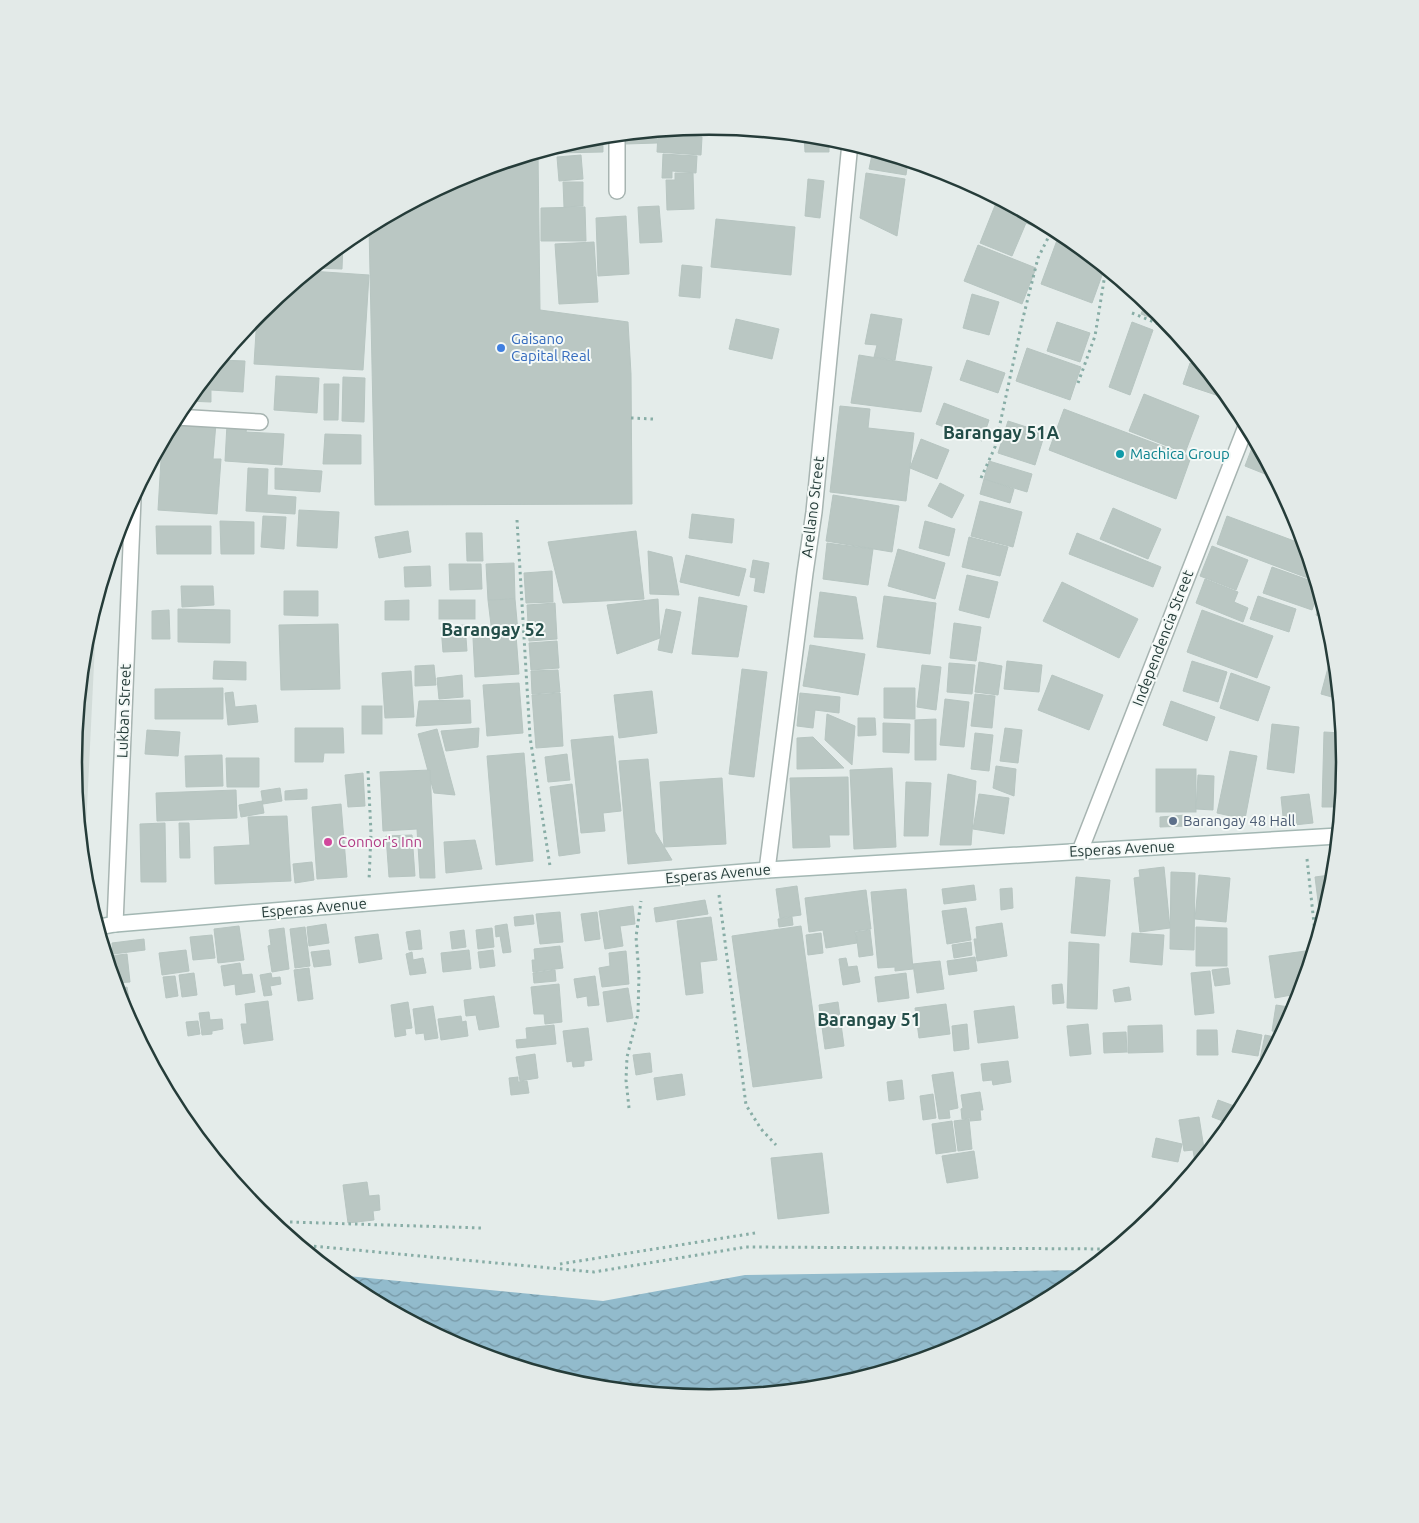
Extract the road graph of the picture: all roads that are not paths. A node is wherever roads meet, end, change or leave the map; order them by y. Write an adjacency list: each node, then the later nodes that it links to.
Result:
1 (616, 142): 3 (street)
2 (849, 151): 10 (street, Arellano Street)
3 (617, 191)
4 (185, 418): 5 (street)
5 (260, 422)
6 (1243, 433): 9 (street, Independencia Street)
7 (132, 517): 11 (street, Lukban Street)
8 (1332, 837): 9 (street, Esperas Avenue)
9 (1080, 852): 10 (street, Esperas Avenue)
10 (767, 870): 11 (street, Esperas Avenue)
11 (115, 924): 12 (street, Esperas Avenue)
12 (105, 926)

